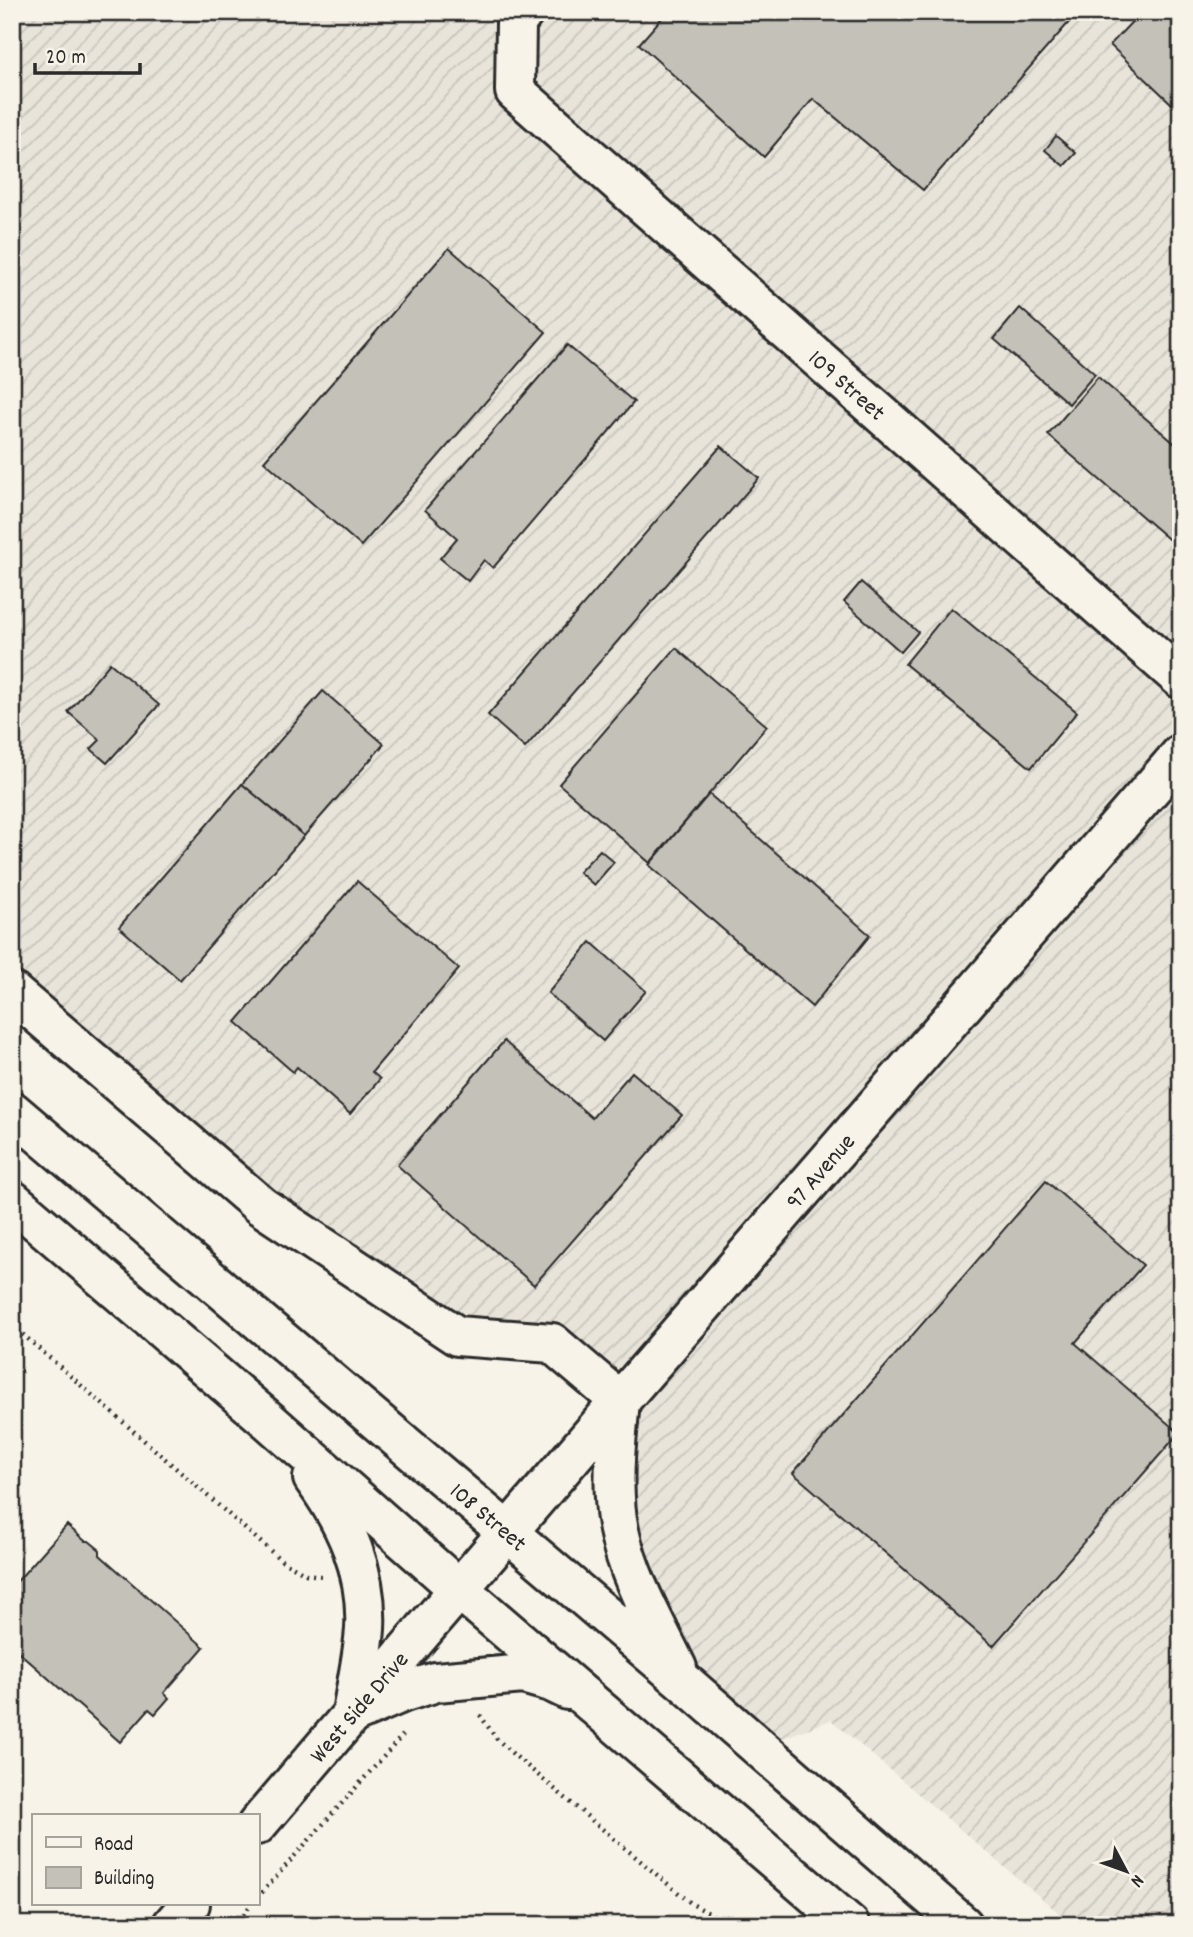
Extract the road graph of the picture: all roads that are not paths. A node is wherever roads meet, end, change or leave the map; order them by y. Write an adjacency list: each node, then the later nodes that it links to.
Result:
1 (524, 12): 2 (main road, 109 Street)
2 (1181, 679)
3 (1181, 754): 7 (main road, 97 Avenue)
4 (12, 992): 7 (main road)
5 (12, 1111): 9 (main road, 108 Street)
6 (12, 1200): 8 (main road)
7 (620, 1401): 9 (main road, 97 Avenue); 11 (main road)
8 (269, 1421): 10 (main road); 13 (main road)
9 (509, 1534): 10 (main road, 97 Avenue); 11 (main road, 108 Street)
10 (460, 1590): 12 (main road); 13 (main road, West Side Drive)
11 (684, 1682): 18 (main road, 108 Street)
12 (592, 1702): 13 (main road); 17 (main road)
13 (352, 1714): 14 (main road, West Side Drive)
14 (259, 1823)
15 (188, 1906): 16 (main road)
16 (172, 1925)
17 (850, 1925)
18 (963, 1925)

